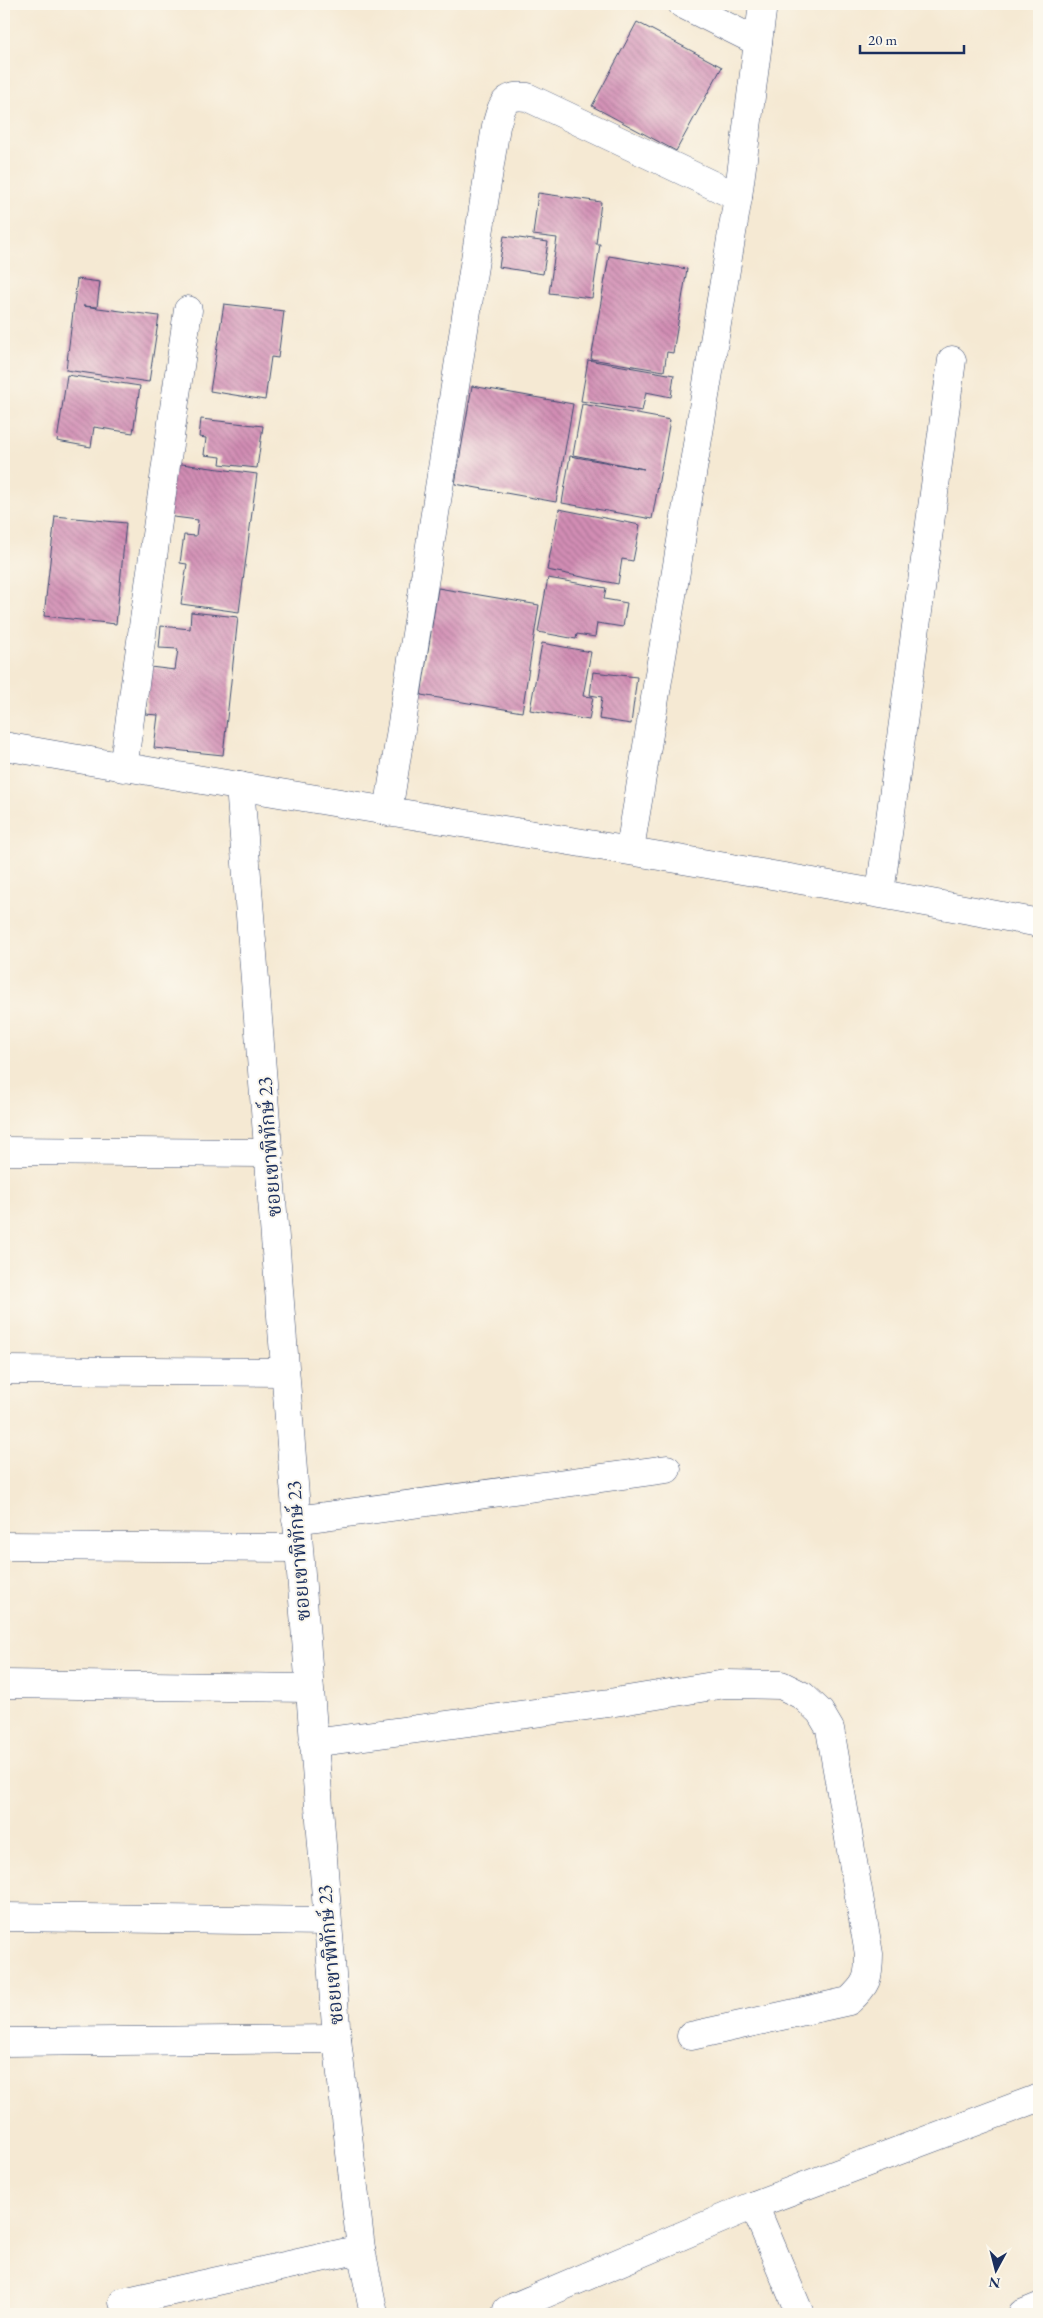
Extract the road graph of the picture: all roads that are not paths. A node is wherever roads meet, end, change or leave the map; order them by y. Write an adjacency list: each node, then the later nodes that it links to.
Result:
1 (682, 4): 3 (street)
2 (763, 4): 3 (street)
3 (758, 42): 4 (street)
4 (738, 197): 10 (street); 11 (street)
5 (188, 310): 8 (street)
6 (952, 360): 12 (street)
7 (4, 746): 8 (street)
8 (123, 768): 9 (street)
9 (240, 786): 10 (street); 15 (street, ซอยเขาพิทักษ์ 23)
10 (388, 812): 11 (street)
11 (630, 850): 12 (street)
12 (880, 893): 13 (street)
13 (1039, 923)
14 (4, 1151): 15 (street)
15 (270, 1153): 17 (street, ซอยเขาพิทักษ์ 23)
16 (4, 1370): 17 (street)
17 (285, 1372): 19 (street, ซอยเขาพิทักษ์ 23)
18 (667, 1469): 19 (street)
19 (296, 1520): 21 (street, ซอยเขาพิทักษ์ 23)
20 (4, 1546): 21 (street)
21 (298, 1548): 23 (street, ซอยเขาพิทักษ์ 23)
22 (4, 1684): 23 (street)
23 (309, 1688): 24 (street, ซอยเขาพิทักษ์ 23)
24 (313, 1743): 26 (street, ซอยเขาพิทักษ์ 23); 27 (street)
25 (4, 1917): 26 (street)
26 (327, 1921): 28 (street, ซอยเขาพิทักษ์ 23)
27 (691, 2036)
28 (337, 2039): 29 (street); 32 (street, ซอยเขาพิทักษ์ 23)
29 (4, 2042)
30 (1036, 2099): 31 (street)
31 (754, 2206): 36 (street); 37 (street)
32 (361, 2248): 33 (street); 35 (street, ซอยเขาพิทักษ์ 23)
33 (123, 2302)
34 (1039, 2307): 38 (street)
35 (374, 2314)
36 (508, 2314)
37 (800, 2314)
38 (1022, 2314)

